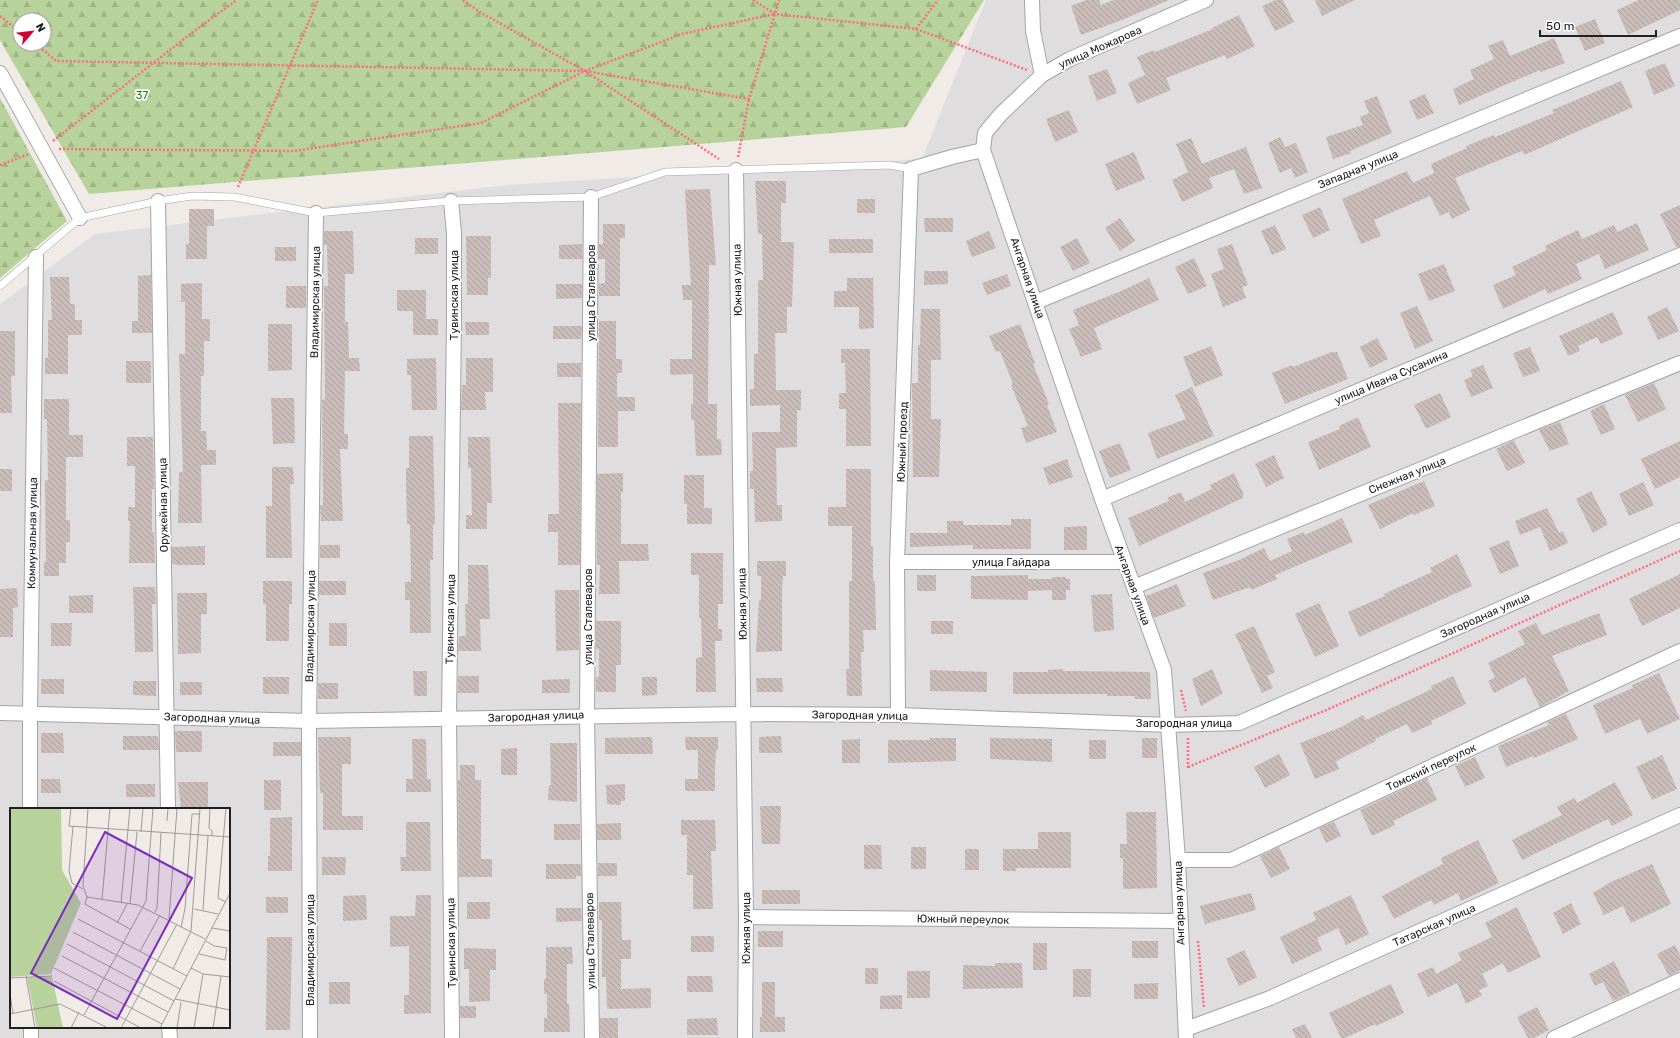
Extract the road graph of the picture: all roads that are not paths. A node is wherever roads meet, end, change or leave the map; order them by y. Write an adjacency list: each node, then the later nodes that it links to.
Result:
1 (1032, 0): 5 (street)
2 (1206, 0): 5 (street, улица Можарова)
3 (1680, 36): 17 (street, Западная улица)
4 (0, 73): 13 (street)
5 (1042, 75): 6 (street, улица Можарова)
6 (983, 150): 7 (street); 17 (street, Ангарная улица)
7 (911, 169): 8 (lane); 21 (street, Южный проезд)
8 (736, 170): 9 (lane); 27 (street, Южная улица)
9 (591, 197): 10 (lane); 28 (street, улица Сталеваров)
10 (451, 200): 12 (lane); 31 (street, Тувинская улица)
11 (158, 201): 12 (lane); 13 (lane); 30 (street, Оружейная улица)
12 (316, 213): 32 (street, Владимирская улица)
13 (80, 218): 15 (lane)
14 (1680, 255): 19 (street, улица Ивана Сусанина)
15 (36, 257): 16 (lane); 26 (street, Коммунальная улица)
16 (0, 286)
17 (1036, 302): 19 (street, Ангарная улица)
18 (1680, 363): 23 (street, Снежная улица)
19 (1102, 499): 22 (street, Ангарная улица)
20 (1680, 530): 33 (street, Загородная улица)
21 (898, 562): 22 (street, улица Гайдара); 29 (street, Южный проезд)
22 (1124, 562): 23 (street, Ангарная улица)
23 (1134, 587): 33 (street, Ангарная улица)
24 (1680, 651): 37 (street, Томский переулок)
25 (0, 712): 26 (street, Загородная улица)
26 (30, 713): 30 (street, Загородная улица); 34 (street, Коммунальная улица)
27 (743, 714): 28 (street, Загородная улица); 29 (street, Загородная улица); 38 (street, Южная улица)
28 (587, 715): 31 (street, Загородная улица); 44 (street, улица Сталеваров)
29 (898, 715): 33 (street, Загородная улица)
30 (167, 716): 32 (street, Загородная улица); 35 (street, Оружейная улица)
31 (449, 719): 32 (street, Загородная улица); 43 (street, Тувинская улица)
32 (309, 721): 42 (street, Владимирская улица)
33 (1169, 725): 37 (street, Ангарная улица)
34 (30, 808)
35 (168, 808)
36 (1680, 815): 41 (street, Татарская улица)
37 (1178, 860): 39 (street, Ангарная улица)
38 (746, 917): 39 (street, Южный переулок); 45 (street, Южная улица)
39 (1179, 921): 41 (street, Ангарная улица)
40 (1680, 980): 46 (street)
41 (1186, 1034)
42 (310, 1038)
43 (452, 1038)
44 (592, 1038)
45 (746, 1038)
46 (1554, 1038)

